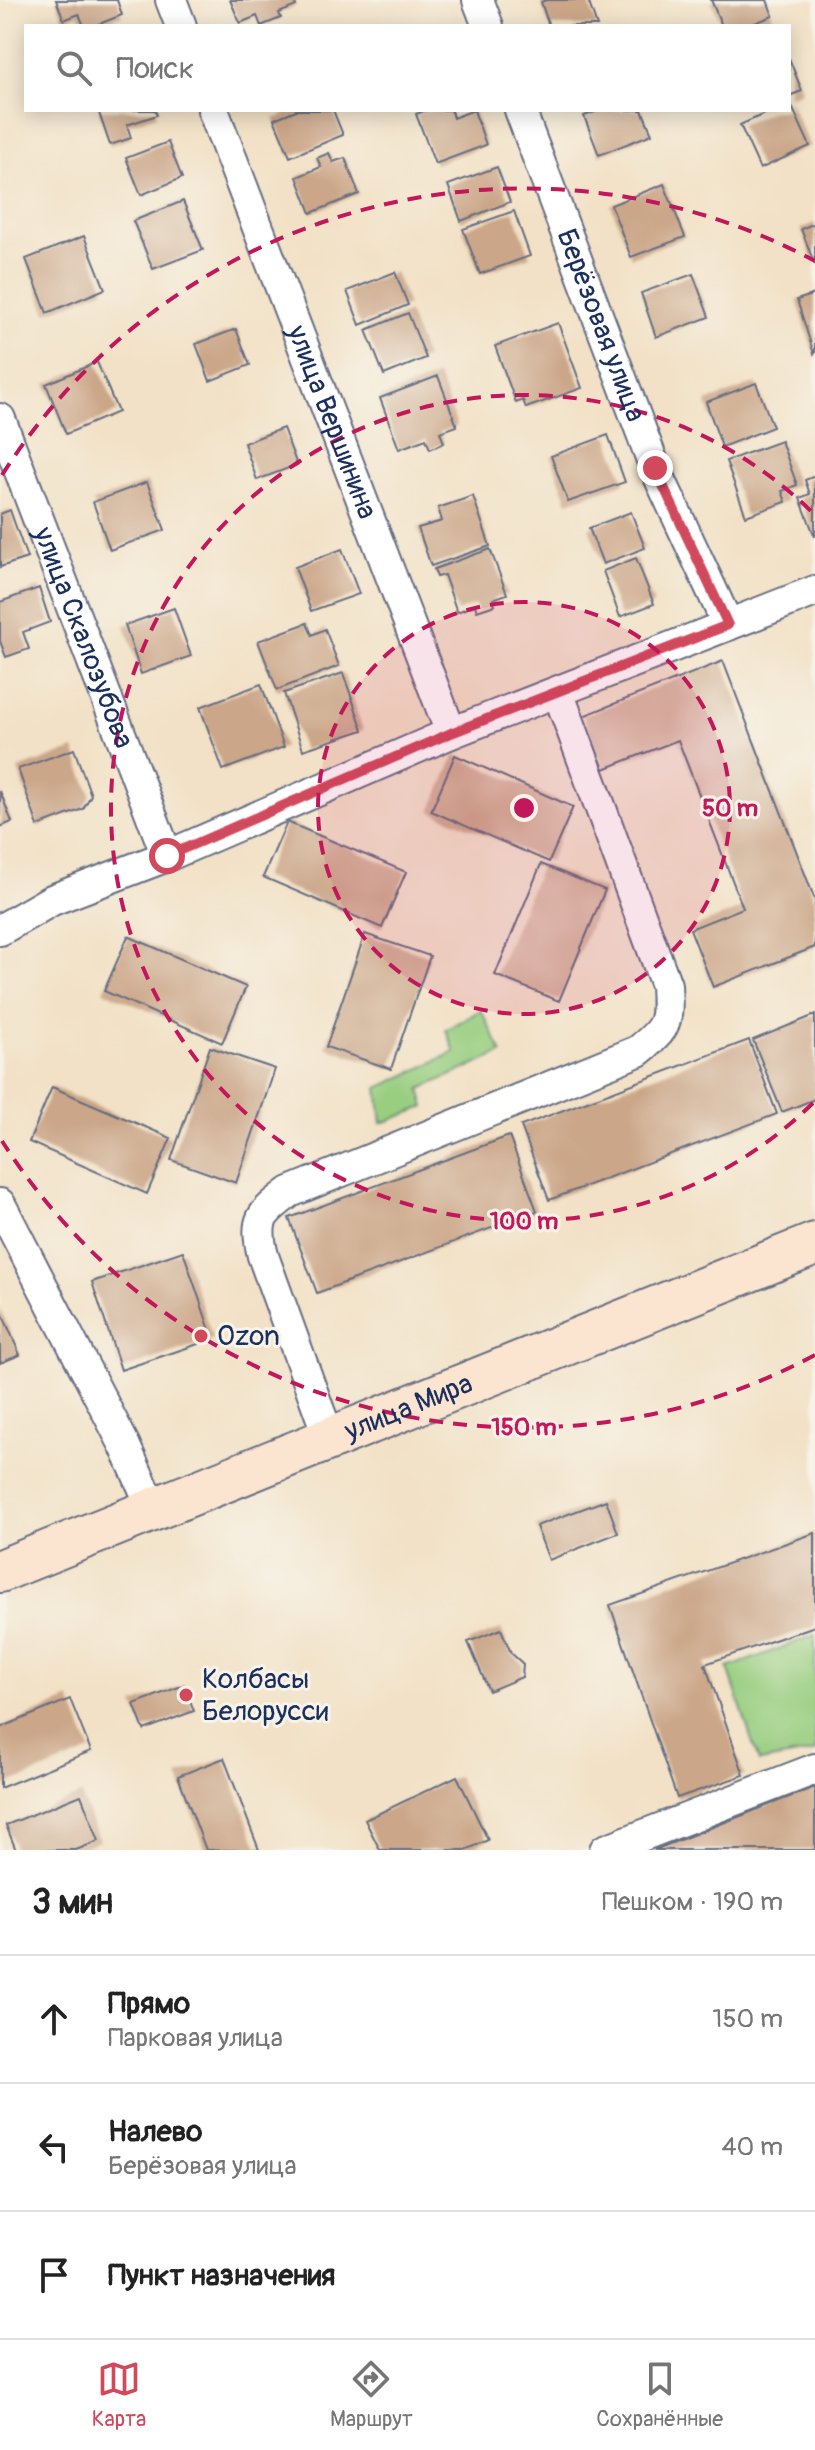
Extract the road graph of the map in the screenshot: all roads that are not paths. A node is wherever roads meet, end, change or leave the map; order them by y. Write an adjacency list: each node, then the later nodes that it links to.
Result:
1 (171, 0): 3 (street)
2 (478, 0): 4 (street)
3 (180, 24)
4 (487, 24)
5 (214, 112): 11 (street, улица Вершинина)
6 (521, 112): 9 (street, Берёзовая улица)
7 (0, 419): 12 (street, улица Скалозубова)
8 (815, 591): 9 (street)
9 (728, 625): 10 (street)
10 (558, 692): 11 (street); 16 (street)
11 (451, 733): 12 (street)
12 (167, 856): 13 (street)
13 (0, 930)
14 (0, 1204): 17 (street)
15 (815, 1244): 16 (street, улица Мира)
16 (329, 1438): 17 (street, улица Мира)
17 (153, 1509): 18 (street, улица Мира)
18 (0, 1571)
19 (815, 1769): 20 (street)
20 (605, 1850)

